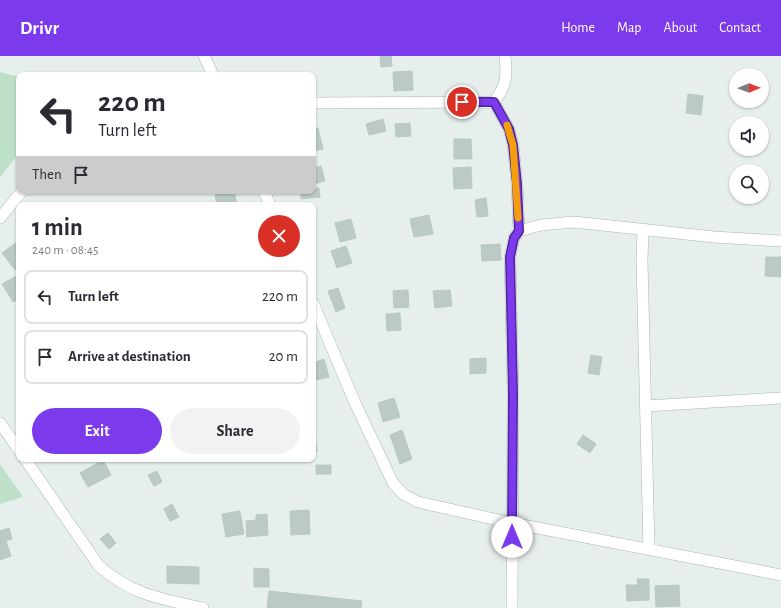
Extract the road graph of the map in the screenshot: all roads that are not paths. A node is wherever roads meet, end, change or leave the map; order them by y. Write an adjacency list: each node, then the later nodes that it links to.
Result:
1 (204, 56): 3 (street)
2 (505, 56): 4 (street)
3 (212, 72)
4 (494, 102): 5 (street); 9 (street)
5 (316, 103)
6 (20, 194): 7 (street)
7 (0, 218)
8 (643, 230): 9 (street); 10 (street); 13 (street)
9 (519, 231): 17 (street)
10 (781, 241)
11 (316, 310): 17 (street)
12 (781, 398): 13 (street)
13 (645, 406): 18 (street)
14 (0, 423): 15 (street)
15 (16, 446)
16 (27, 462): 20 (street)
17 (512, 523): 18 (street); 21 (street)
18 (649, 549): 19 (street)
19 (781, 576)
20 (203, 608)
21 (512, 608)

